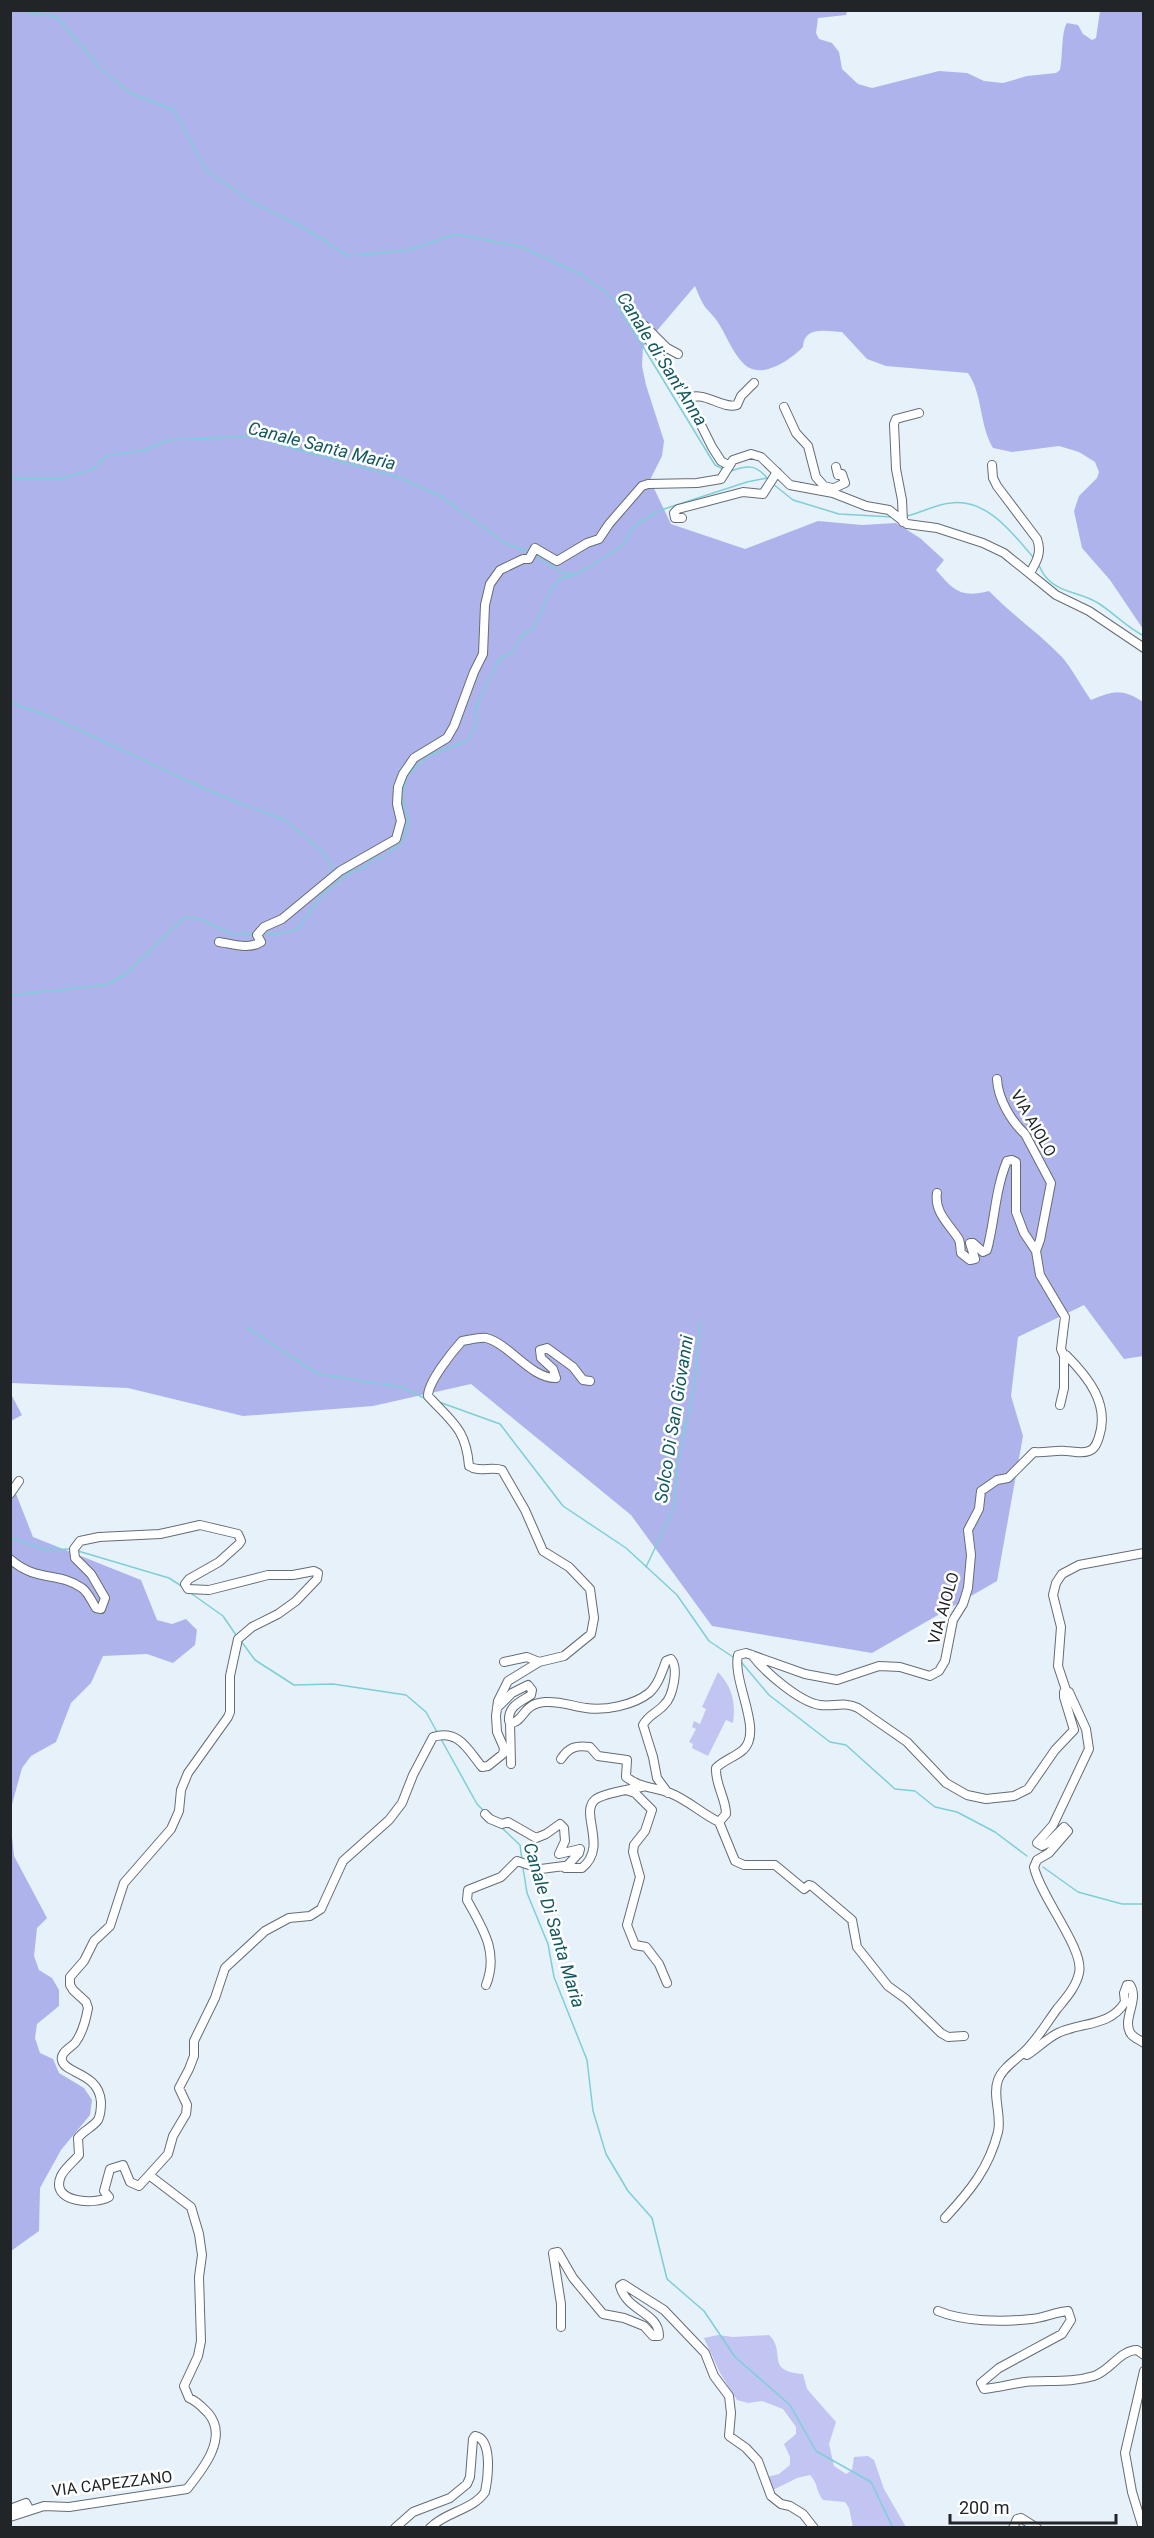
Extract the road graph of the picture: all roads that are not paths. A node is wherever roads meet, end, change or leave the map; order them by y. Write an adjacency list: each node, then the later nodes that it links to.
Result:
1 (678, 354): 3 (street)
2 (754, 383): 3 (street)
3 (686, 400): 8 (street)
4 (784, 407): 10 (street)
5 (919, 413): 12 (street)
6 (992, 465): 13 (street)
7 (836, 467): 10 (street)
8 (727, 468): 9 (street); 15 (street)
9 (776, 474): 10 (street); 11 (street)
10 (833, 491): 12 (street)
11 (682, 518)
12 (903, 522): 13 (street)
13 (1032, 569): 14 (street)
14 (1143, 648)
15 (219, 942)
16 (997, 1079): 18 (street, VIA AIOLO)
17 (937, 1193): 18 (street, VIA AIOLO)
18 (1036, 1251): 19 (street, VIA AIOLO)
19 (1064, 1356): 21 (street, VIA AIOLO); 26 (street, VIA AIOLO)
20 (590, 1381): 28 (street)
21 (1060, 1405)
22 (19, 1481): 23 (street)
23 (10, 1494)
24 (1143, 1553): 29 (street)
25 (10, 1559): 45 (street)
26 (752, 1655): 29 (street); 38 (street)
27 (504, 1662): 28 (street)
28 (539, 1662): 30 (street)
29 (1066, 1690): 44 (street)
30 (497, 1708): 31 (street); 45 (street)
31 (510, 1722): 33 (street); 36 (street)
32 (561, 1759): 34 (street)
33 (511, 1764)
34 (642, 1786): 35 (street); 36 (street)
35 (629, 1791): 39 (street); 40 (street)
36 (668, 1793): 38 (street)
37 (485, 1814): 39 (street)
38 (719, 1822): 42 (street)
39 (564, 1866): 41 (street)
40 (668, 1983)
41 (486, 1985)
42 (964, 2036)
43 (1143, 2043): 44 (street)
44 (1023, 2053): 46 (street)
45 (149, 2175): 52 (street, VIA CAPEZZANO)
46 (945, 2218)
47 (938, 2311): 49 (street)
48 (561, 2327): 56 (street)
49 (1143, 2355)
50 (1143, 2371): 59 (street)
51 (10, 2509): 52 (street)
52 (24, 2511): 53 (street)
53 (10, 2517)
54 (395, 2528): 55 (street)
55 (430, 2528)
56 (814, 2528)
57 (1013, 2528): 58 (street)
58 (1036, 2528)
59 (1143, 2528)

